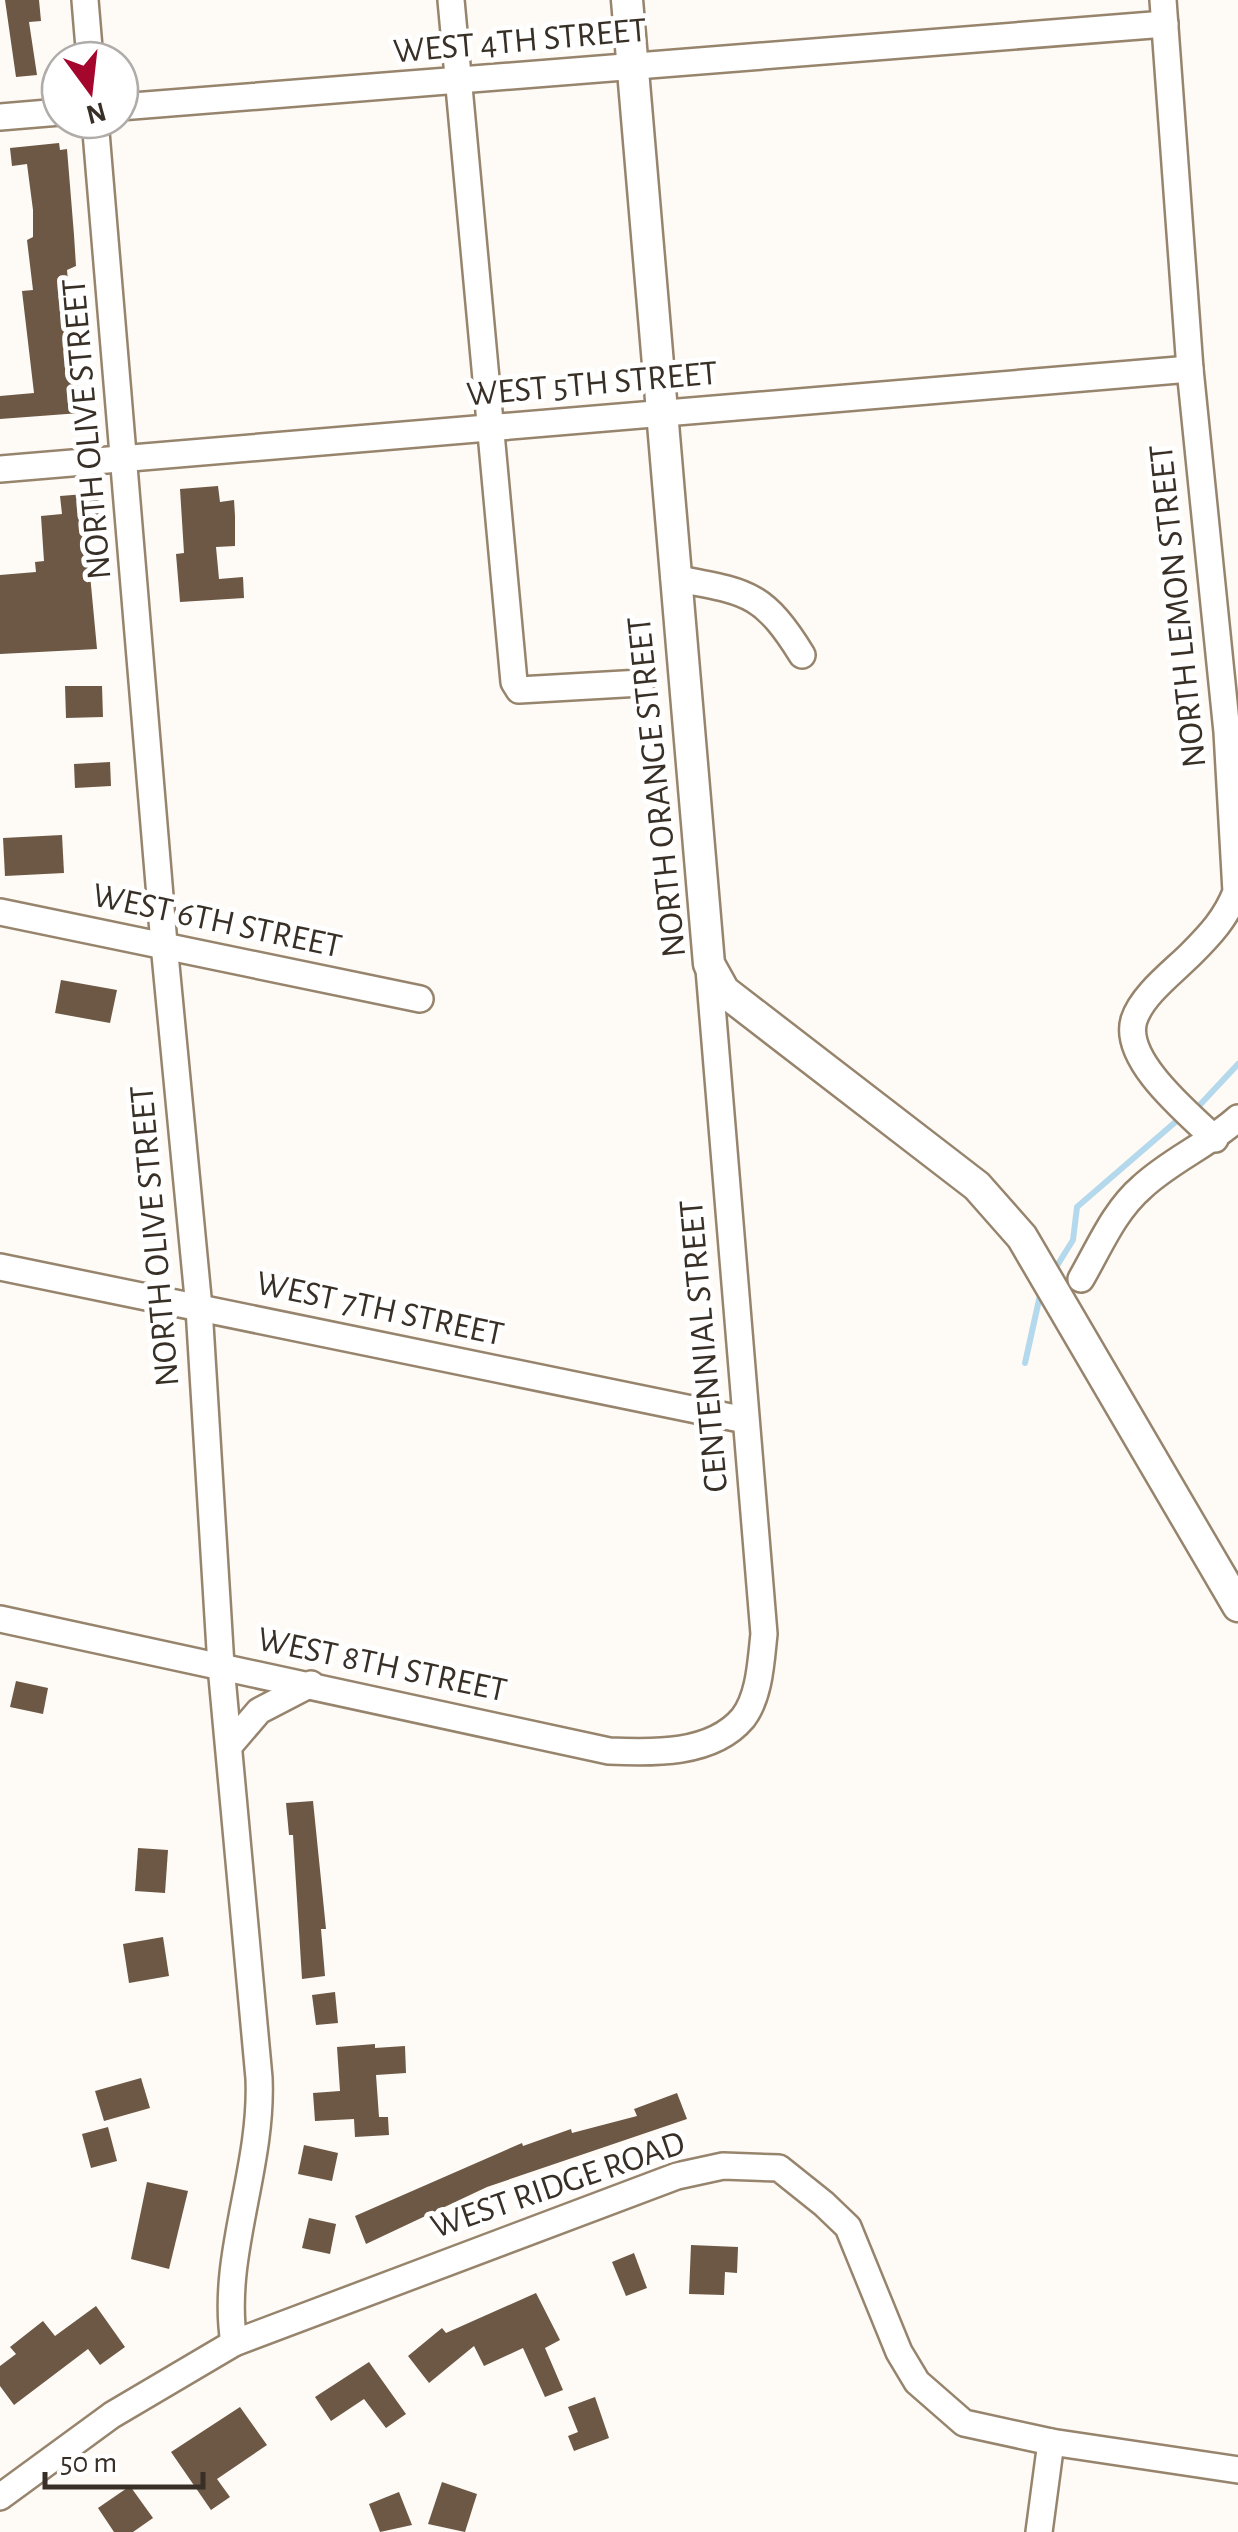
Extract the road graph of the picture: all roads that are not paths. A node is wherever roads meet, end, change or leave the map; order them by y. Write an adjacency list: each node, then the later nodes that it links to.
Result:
1 (84, 0): 5 (street)
2 (451, 0): 7 (street)
3 (627, 0): 6 (street, NORTH ORANGE STREET)
4 (1164, 12): 6 (street, WEST 4TH STREET); 12 (street, NORTH LEMON STREET)
5 (88, 40)
6 (633, 67): 7 (street, WEST 4TH STREET); 13 (street, NORTH ORANGE STREET)
7 (459, 81): 8 (street, WEST 4TH STREET); 14 (street)
8 (140, 105)
9 (40, 113): 10 (street)
10 (0, 116)
11 (98, 140): 15 (street, NORTH OLIVE STREET)
12 (1190, 369): 13 (street, WEST 5TH STREET); 25 (street, NORTH LEMON STREET)
13 (659, 413): 14 (street, WEST 5TH STREET); 17 (street, NORTH ORANGE STREET)
14 (492, 427): 15 (street, WEST 5TH STREET); 19 (street)
15 (126, 458): 16 (street, WEST 5TH STREET); 21 (street, NORTH OLIVE STREET)
16 (0, 469)
17 (674, 578): 18 (street); 22 (street, NORTH ORANGE STREET)
18 (802, 656)
19 (640, 682)
20 (0, 912): 21 (street, WEST 6TH STREET)
21 (164, 944): 23 (street, WEST 6TH STREET); 28 (street, NORTH OLIVE STREET)
22 (709, 964): 29 (street, CENTENNIAL STREET); 30 (street, NORTH ORANGE STREET)
23 (420, 999)
24 (1238, 1118): 25 (street)
25 (1206, 1131): 27 (street)
26 (0, 1266): 28 (street, WEST 7TH STREET)
27 (1081, 1279)
28 (199, 1308): 29 (street, WEST 7TH STREET); 32 (street, NORTH OLIVE STREET)
29 (745, 1420): 34 (street, CENTENNIAL STREET)
30 (1238, 1606)
31 (0, 1619): 32 (street, WEST 8TH STREET)
32 (222, 1666): 33 (street, WEST 8TH STREET); 35 (street, NORTH OLIVE STREET)
33 (312, 1684): 34 (street, WEST 8TH STREET); 35 (street)
34 (742, 1718)
35 (229, 1746): 36 (street, NORTH OLIVE STREET)
36 (234, 2343): 37 (street, WEST RIDGE ROAD); 39 (street, WEST RIDGE ROAD)
37 (1051, 2442): 38 (street, WEST RIDGE ROAD); 40 (street)
38 (1238, 2470)
39 (0, 2497)
40 (1039, 2532)

